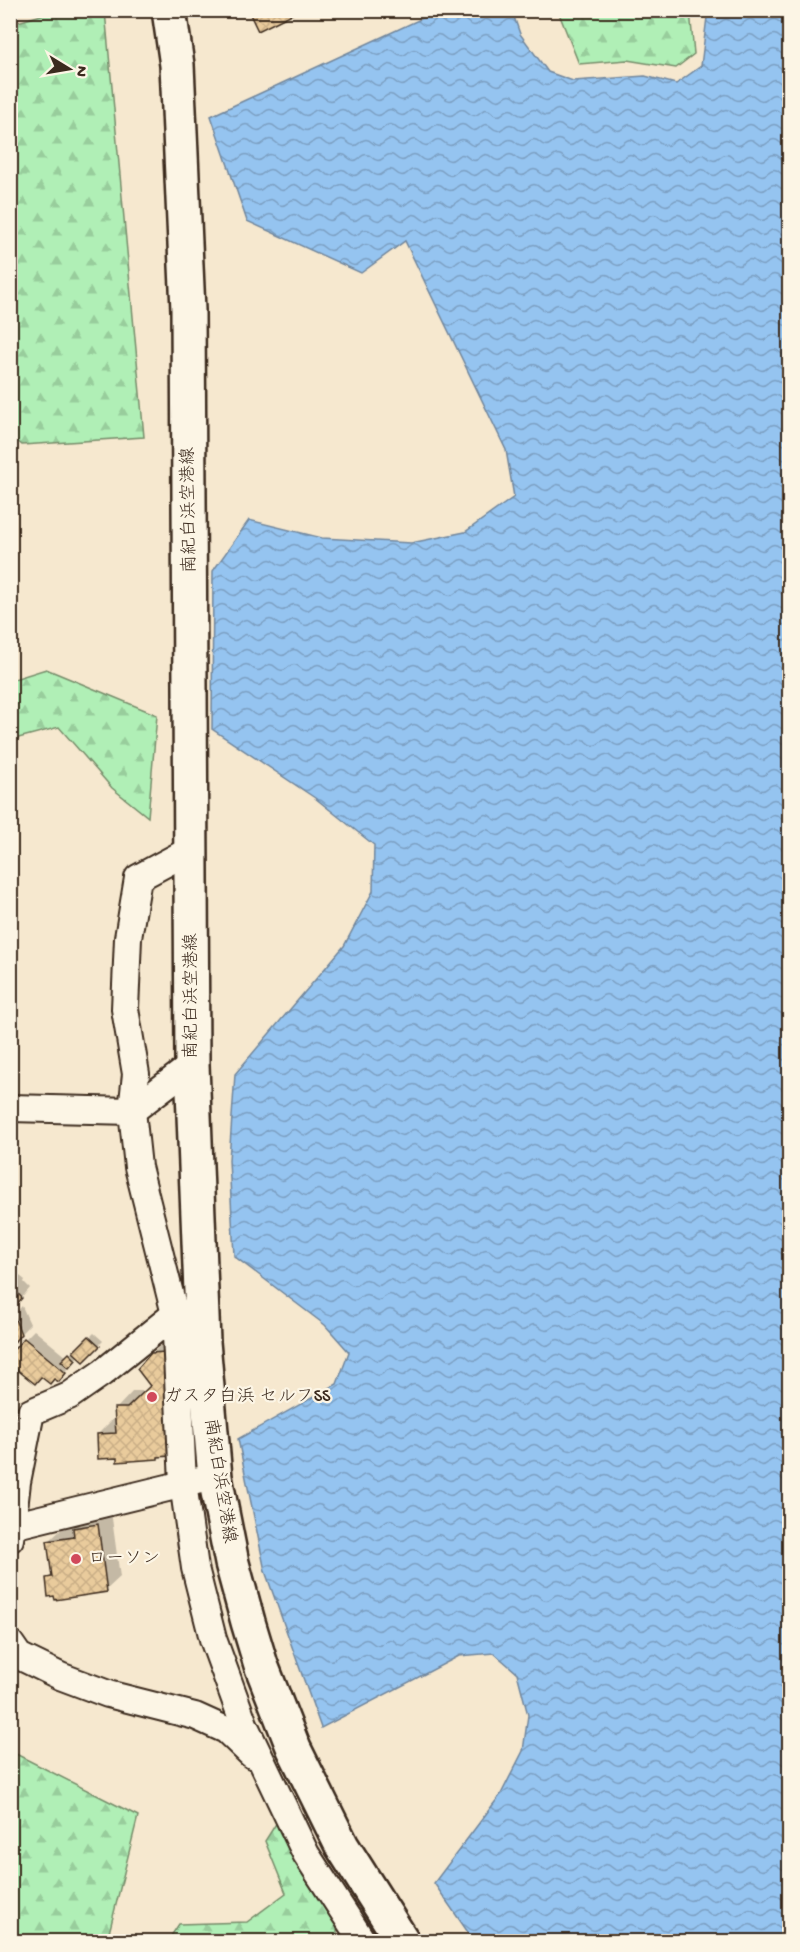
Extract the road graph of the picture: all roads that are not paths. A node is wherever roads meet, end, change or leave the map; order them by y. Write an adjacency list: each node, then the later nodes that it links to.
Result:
1 (170, 10): 2 (main road, 南紀白浜空港線)
2 (192, 849): 3 (main road, 南紀白浜空港線); 5 (street)
3 (192, 1065): 5 (street); 7 (main road, 南紀白浜空港線)
4 (10, 1108): 5 (street)
5 (132, 1111): 6 (street)
6 (175, 1314): 7 (street); 8 (street)
7 (199, 1480): 8 (street); 10 (street); 14 (main road, 南紀白浜空港線)
8 (11, 1532)
9 (10, 1643): 11 (street)
10 (232, 1692): 11 (street); 12 (street)
11 (195, 1716): 12 (street)
12 (262, 1765): 13 (street)
13 (363, 1941)
14 (403, 1941)

